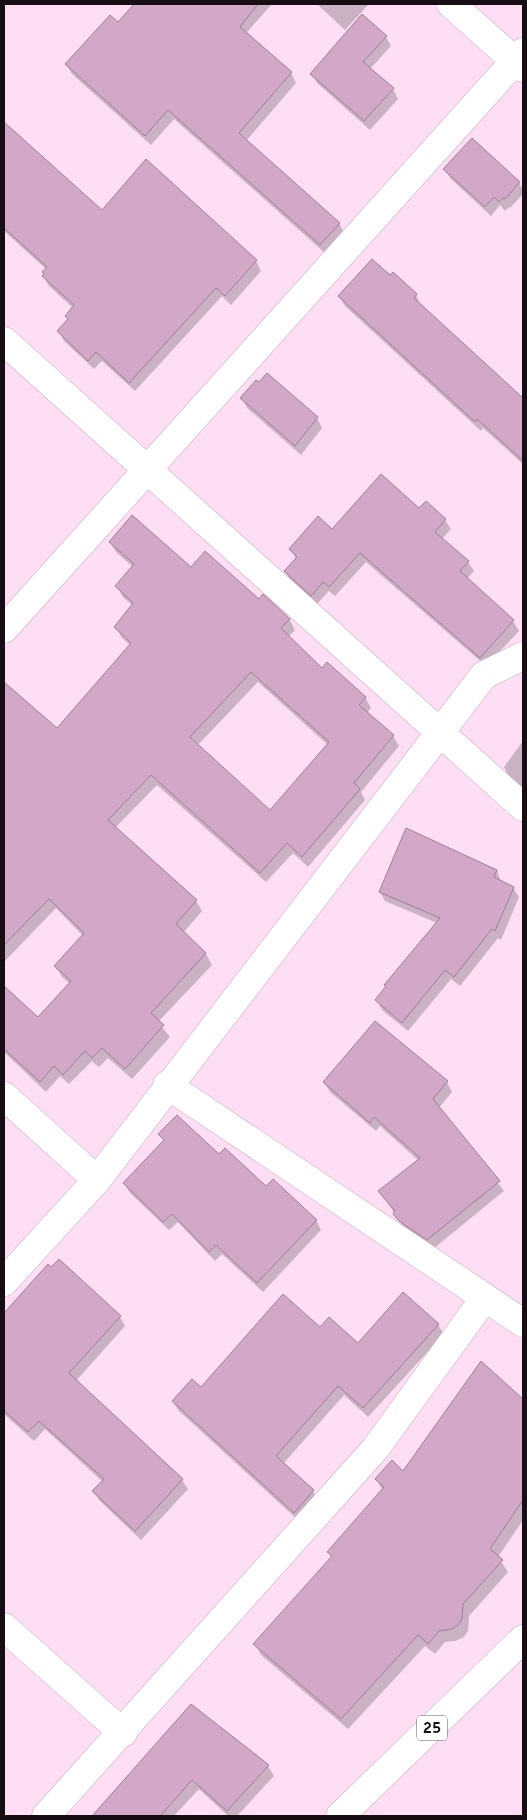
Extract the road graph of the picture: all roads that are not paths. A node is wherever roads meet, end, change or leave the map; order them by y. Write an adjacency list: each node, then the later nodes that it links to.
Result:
1 (452, 4): 2 (street)
2 (521, 61): 4 (street)
3 (4, 341): 4 (street)
4 (148, 471): 5 (street); 7 (street)
5 (4, 629)
6 (523, 656): 7 (street)
7 (440, 734): 8 (street); 9 (street)
8 (523, 808)
9 (167, 1086): 11 (street); 13 (street)
10 (4, 1096): 11 (street)
11 (97, 1180): 12 (street)
12 (4, 1282)
13 (484, 1299): 14 (street); 17 (street)
14 (523, 1323)
15 (4, 1627): 17 (street)
16 (523, 1639): 19 (street, 25)
17 (123, 1733): 18 (street)
18 (46, 1816)
19 (340, 1816)

